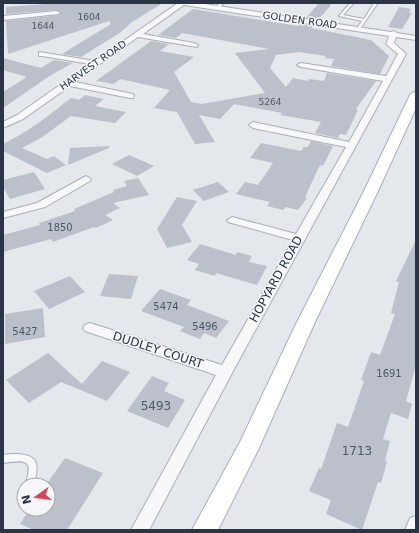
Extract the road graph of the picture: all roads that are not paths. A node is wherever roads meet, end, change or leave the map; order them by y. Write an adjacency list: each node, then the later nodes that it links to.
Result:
1 (183, 3): 4 (street, GOLDEN ROAD); 10 (street, HARVEST ROAD)
2 (352, 3): 7 (lane)
3 (376, 3): 7 (lane)
4 (219, 5): 8 (street, GOLDEN ROAD)
5 (57, 14): 6 (street)
6 (3, 18)
7 (364, 20): 8 (lane)
8 (359, 28): 9 (street, GOLDEN ROAD)
9 (394, 33): 11 (street, GOLDEN ROAD); 16 (street, HOPYARD ROAD)
10 (137, 35): 12 (street); 14 (street, HARVEST ROAD)
11 (416, 38)
12 (194, 45)
13 (42, 54): 14 (street)
14 (94, 63): 17 (street, HARVEST ROAD)
15 (301, 65): 16 (street)
16 (388, 79): 22 (street, HOPYARD ROAD)
17 (69, 83): 19 (street); 20 (street, HARVEST ROAD)
18 (416, 95): 33 (main road)
19 (130, 96)
20 (3, 125)
21 (253, 125): 22 (street)
22 (352, 145): 26 (street, HOPYARD ROAD)
23 (86, 179): 24 (street)
24 (3, 215)
25 (232, 220): 26 (street)
26 (300, 238): 28 (street, HOPYARD ROAD)
27 (90, 328): 28 (street, DUDLEY COURT)
28 (225, 372): 32 (street, HOPYARD ROAD)
29 (3, 459): 30 (lane)
30 (32, 477)
31 (416, 524): 34 (street)
32 (140, 530)
33 (206, 530)
34 (414, 530)

